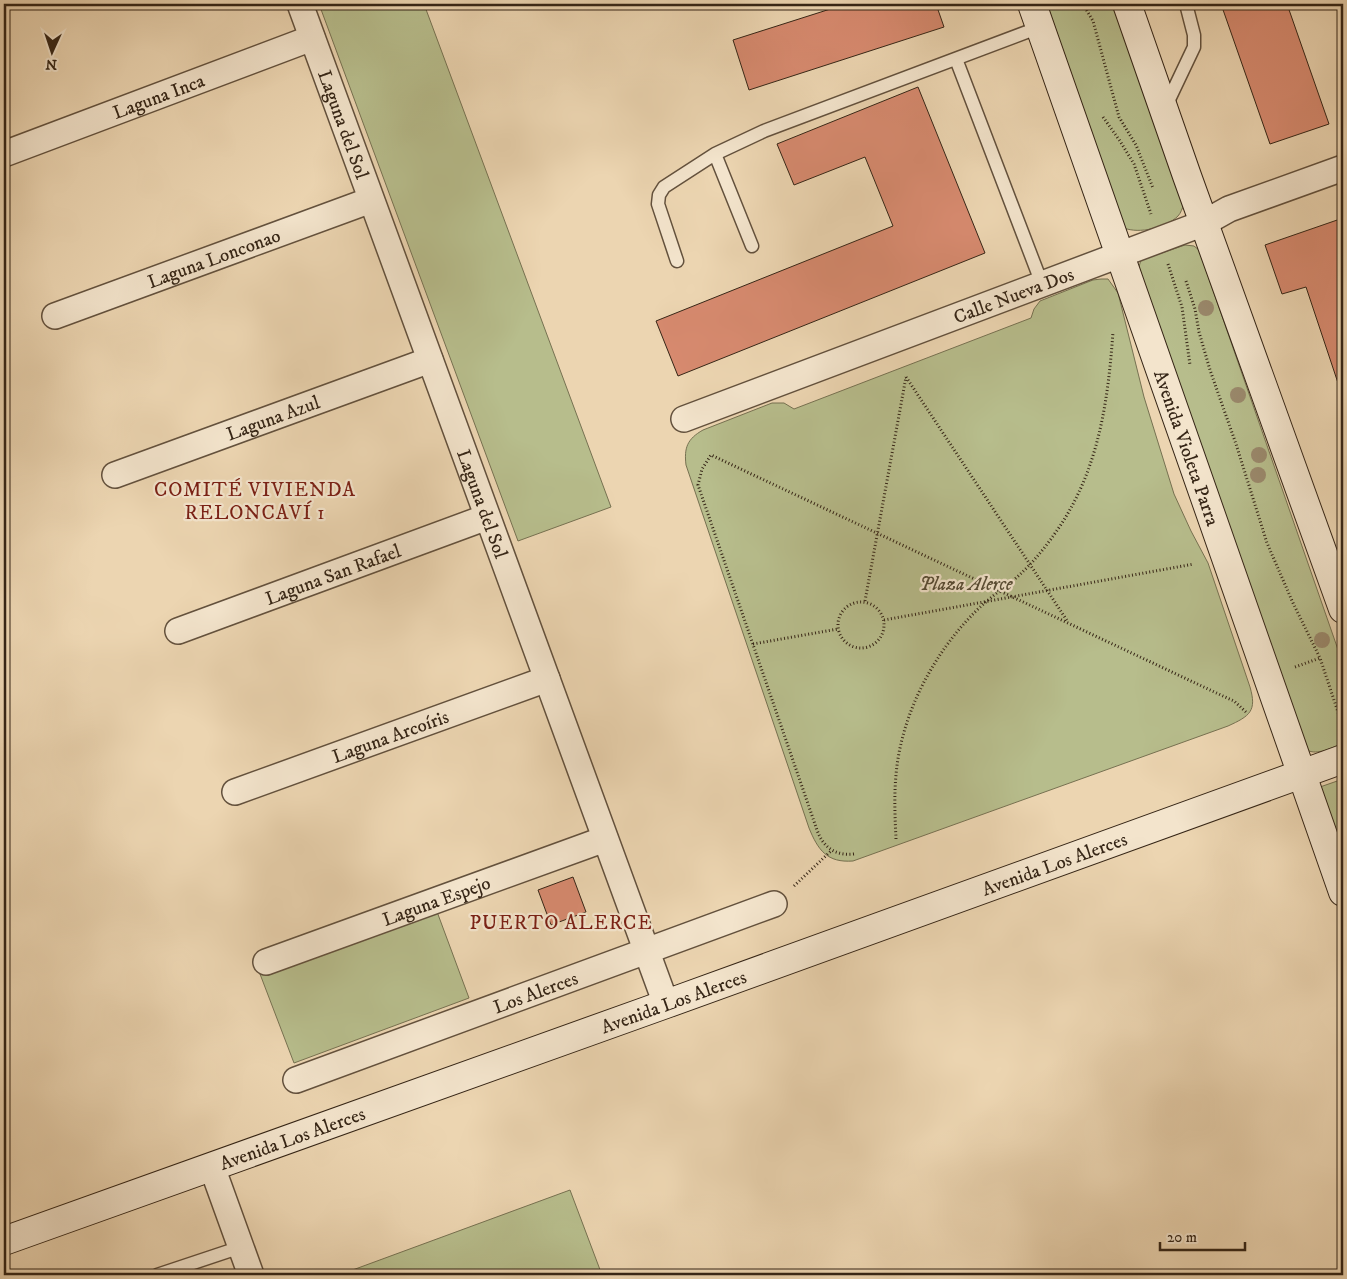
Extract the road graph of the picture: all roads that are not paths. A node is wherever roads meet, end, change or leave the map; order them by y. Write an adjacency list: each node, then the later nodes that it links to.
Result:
1 (300, 4): 5 (street, Laguna del Sol)
2 (1128, 4): 7 (main road)
3 (1186, 4): 7 (lane)
4 (1036, 15): 6 (lane); 14 (main road, Avenida Violeta Parra)
5 (312, 38): 8 (street, Laguna Inca); 11 (street, Laguna del Sol)
6 (956, 59): 9 (lane); 16 (lane)
7 (1164, 110): 12 (main road)
8 (4, 154)
9 (715, 154): 13 (lane); 15 (lane)
10 (1343, 168): 12 (street, Calle Nueva Dos)
11 (371, 200): 17 (street, Laguna Lonconao); 18 (street, Laguna del Sol)
12 (1204, 223): 14 (street, Calle Nueva Dos); 22 (main road)
13 (752, 246)
14 (1119, 255): 16 (street, Calle Nueva Dos); 26 (main road, Avenida Violeta Parra)
15 (677, 261)
16 (1042, 284): 19 (street, Calle Nueva Dos)
17 (55, 316)
18 (430, 360): 20 (street, Laguna Azul); 21 (street, Laguna del Sol)
19 (684, 419)
20 (115, 475)
21 (488, 517): 23 (street, Laguna San Rafael); 24 (street, Laguna del Sol)
22 (1343, 609)
23 (178, 631)
24 (547, 679): 27 (street, Laguna Arcoíris); 28 (street, Laguna del Sol)
25 (1343, 759): 26 (main road, Avenida Los Alerces)
26 (1303, 774): 29 (main road, Avenida Violeta Parra); 33 (main road, Avenida Los Alerces)
27 (235, 792)
28 (605, 839): 31 (street, Laguna del Sol); 32 (street, Laguna Espejo)
29 (1343, 892)
30 (774, 904): 31 (street, Los Alerces)
31 (646, 951): 33 (street, Laguna del Sol); 34 (street, Los Alerces)
32 (266, 962)
33 (666, 1004): 35 (main road, Avenida Los Alerces)
34 (296, 1080)
35 (212, 1167): 36 (main road, Avenida Los Alerces); 37 (street)
36 (4, 1241)
37 (241, 1247): 38 (lane); 39 (street)
38 (156, 1275)
39 (251, 1275)

